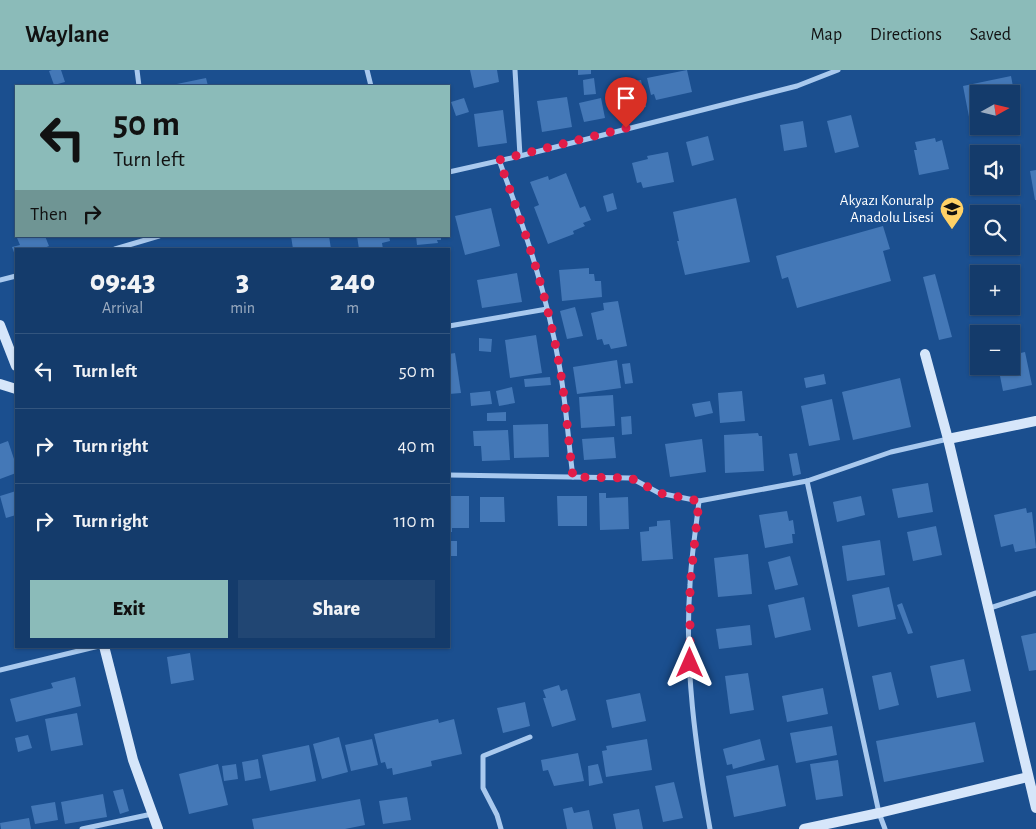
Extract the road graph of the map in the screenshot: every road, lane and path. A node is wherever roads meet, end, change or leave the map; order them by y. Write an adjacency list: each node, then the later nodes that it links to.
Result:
1 (137, 70): 5 (street)
2 (368, 70): 6 (street)
3 (515, 70): 7 (street)
4 (838, 70): 7 (street)
5 (139, 85)
6 (371, 85)
7 (520, 156): 8 (street)
8 (499, 160): 9 (street); 14 (street)
9 (450, 172)
10 (156, 237): 11 (street)
11 (119, 248)
12 (15, 276): 13 (street)
13 (0, 280)
14 (547, 309): 16 (street); 24 (street)
15 (0, 325): 18 (street)
16 (450, 326)
17 (925, 354): 22 (street)
18 (15, 363)
19 (0, 384): 20 (street)
20 (15, 389)
21 (1036, 421): 22 (street)
22 (948, 439): 25 (street); 28 (street)
23 (450, 475): 24 (street)
24 (573, 477): 26 (street)
25 (807, 481): 26 (street); 35 (street)
26 (699, 501): 40 (street)
27 (1036, 593): 28 (street)
28 (987, 609): 33 (street)
29 (91, 648): 31 (street)
30 (105, 648): 36 (street)
31 (0, 670)
32 (530, 737): 39 (street)
33 (1032, 776): 34 (street); 35 (street)
34 (1036, 808)
35 (879, 813): 41 (street); 42 (street)
36 (152, 814): 37 (street); 38 (street)
37 (82, 829)
38 (158, 829)
39 (501, 829)
40 (710, 829)
41 (804, 829)
42 (885, 829)

